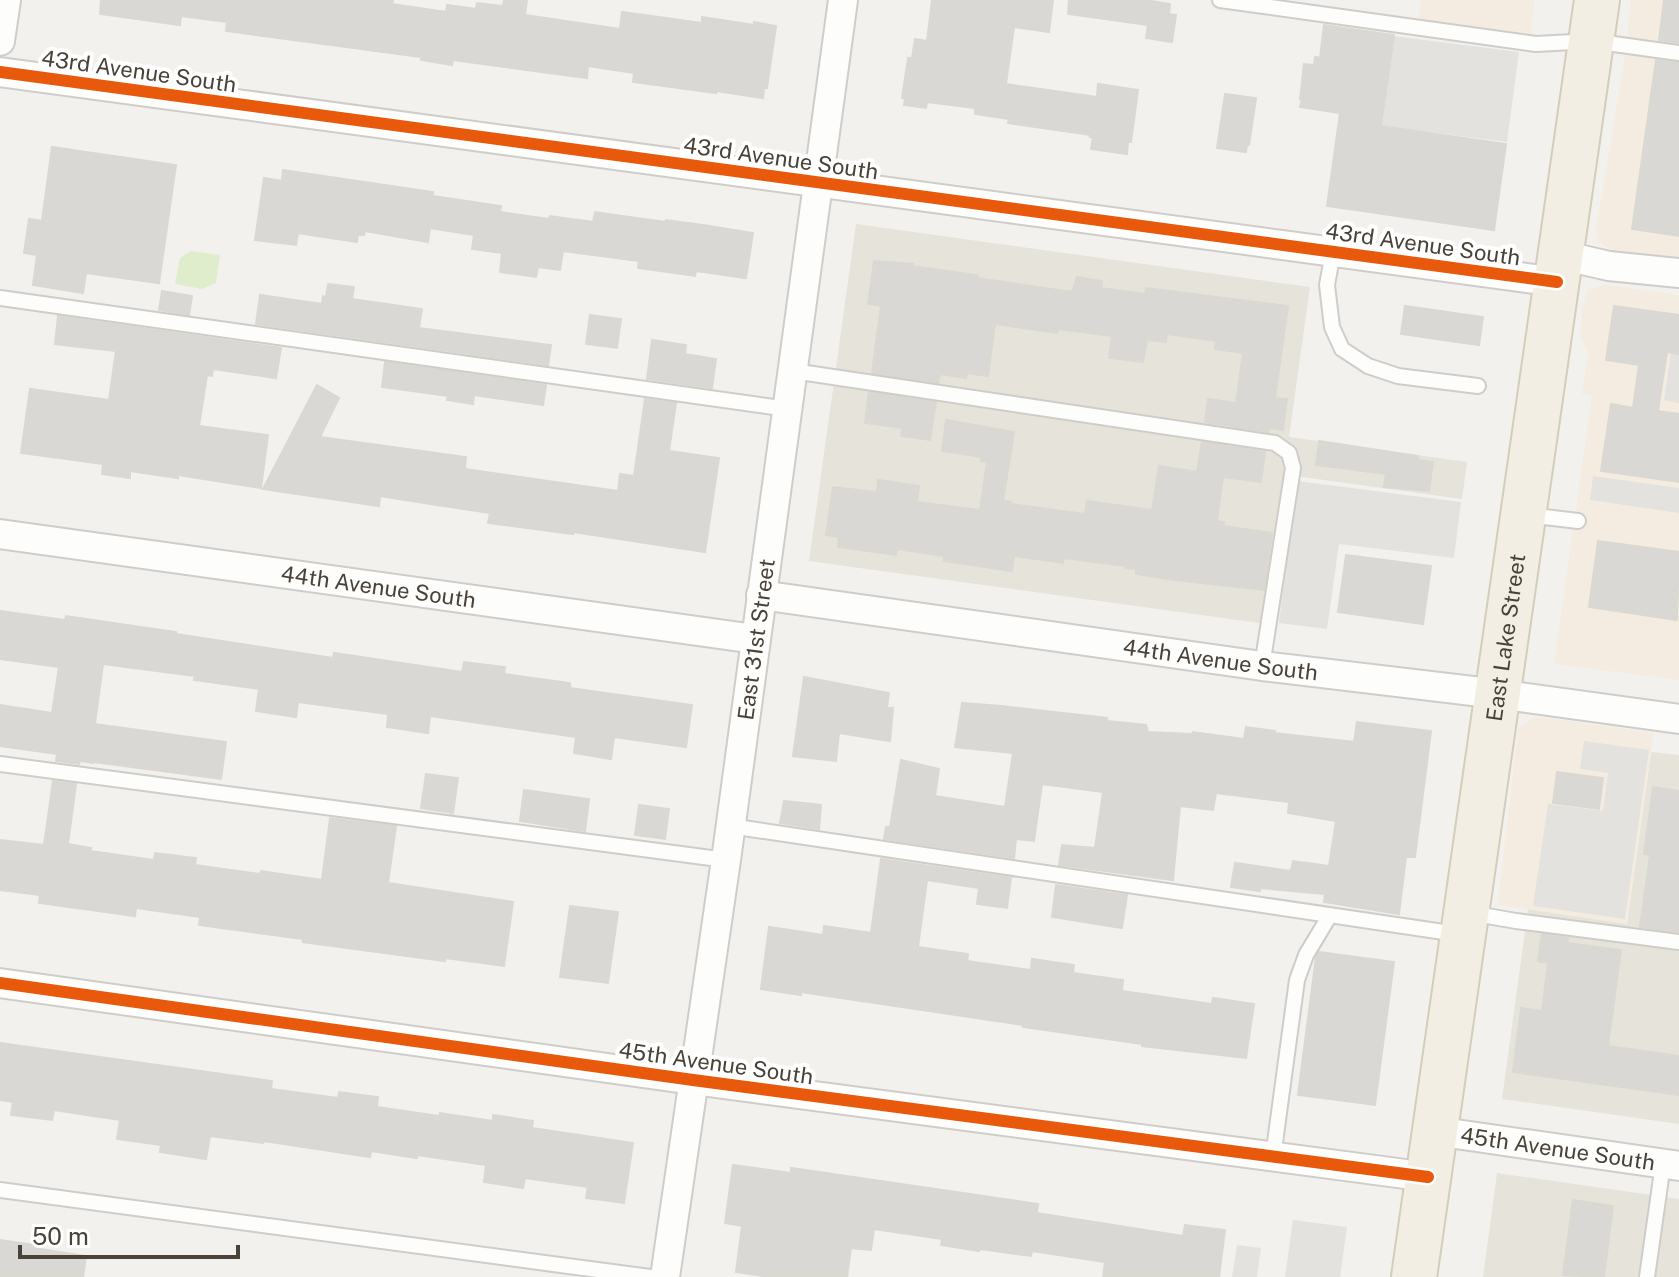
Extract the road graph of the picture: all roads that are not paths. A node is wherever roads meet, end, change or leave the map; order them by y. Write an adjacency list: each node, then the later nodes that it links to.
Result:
1 (6, 0): 5 (street)
2 (843, 0): 8 (street, East 31st Street)
3 (1220, 0): 4 (lane)
4 (1594, 20): 6 (lane); 10 (main road, East Lake Street)
5 (0, 41)
6 (1679, 53)
7 (0, 72): 8 (street, 43rd Avenue South)
8 (819, 183): 9 (street, 43rd Avenue South); 13 (street, East 31st Street)
9 (1333, 252): 10 (street, 43rd Avenue South); 14 (lane)
10 (1559, 268): 11 (street, 43rd Avenue South); 16 (main road, East Lake Street)
11 (1679, 273)
12 (0, 298): 15 (lane)
13 (793, 371): 15 (street, East 31st Street); 21 (lane)
14 (1478, 386)
15 (788, 409): 19 (street, East 31st Street)
16 (1524, 514): 17 (lane); 22 (main road, East Lake Street)
17 (1578, 521)
18 (0, 534): 20 (street, 44th Avenue South)
19 (761, 595): 20 (street, East 31st Street); 21 (street, 44th Avenue South)
20 (755, 639): 25 (street, East 31st Street)
21 (1262, 666): 22 (street, 44th Avenue South)
22 (1498, 694): 23 (street, 44th Avenue South); 28 (main road, East Lake Street)
23 (1679, 719)
24 (0, 764): 26 (lane)
25 (730, 826): 26 (street, East 31st Street); 27 (lane)
26 (726, 860): 31 (street, East 31st Street)
27 (1330, 915): 28 (lane); 33 (lane)
28 (1466, 924): 29 (lane); 32 (main road, East Lake Street)
29 (1679, 942)
30 (0, 983): 31 (street, 45th Avenue South)
31 (693, 1080): 33 (street, 45th Avenue South); 38 (street, East 31st Street)
32 (1435, 1131): 34 (street, 45th Avenue South); 35 (main road, East Lake Street)
33 (1273, 1157): 35 (street, 45th Avenue South)
34 (1671, 1165): 40 (lane)
35 (1428, 1177): 39 (main road, East Lake Street)
36 (0, 1190): 37 (lane)
37 (650, 1277)
38 (665, 1277)
39 (1414, 1277)
40 (1647, 1277)

